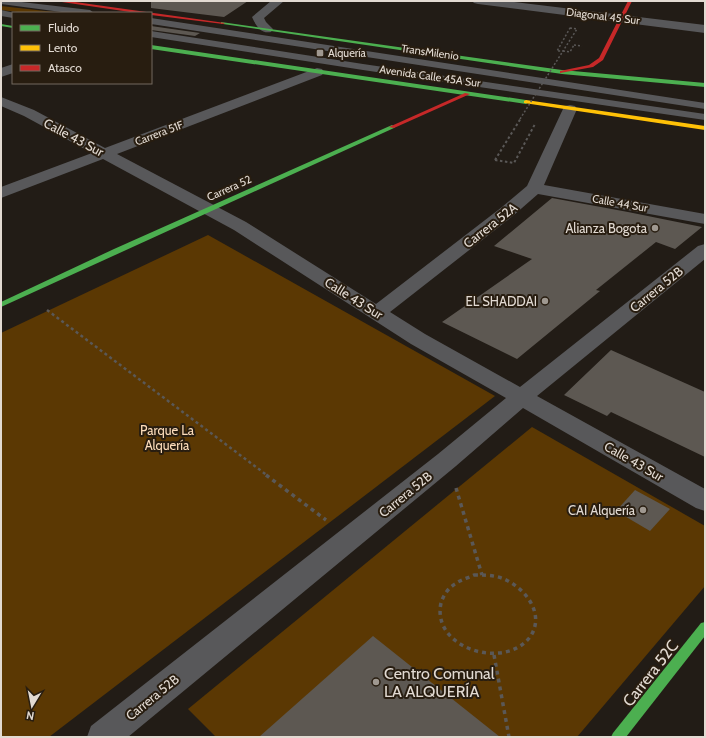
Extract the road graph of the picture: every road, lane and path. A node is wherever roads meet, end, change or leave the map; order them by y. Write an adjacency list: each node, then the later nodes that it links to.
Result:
1 (57, 1): 7 (main road, Avenida Calle 45A Sur)
2 (278, 1): 15 (street)
3 (478, 1): 11 (street, Diagonal 45 Sur)
4 (630, 1): 11 (main road)
5 (1, 2): 6 (lane)
6 (82, 12)
7 (140, 12)
8 (1, 13): 10 (lane)
9 (152, 14): 15 (main road, Avenida Calle 45A Sur)
10 (12, 15)
11 (621, 19): 16 (street, Diagonal 45 Sur); 22 (main road)
12 (152, 22): 27 (lane, TransMilenio)
13 (1, 25): 14 (main road)
14 (12, 27)
15 (267, 29): 22 (main road, Avenida Calle 45A Sur)
16 (705, 29)
17 (152, 34): 29 (lane, TransMilenio)
18 (574, 45): 30 (path, bridge)
19 (152, 47): 21 (main road, Avenida Calle 45A Sur)
20 (12, 68): 23 (street)
21 (317, 72): 25 (main road, Avenida Calle 45A Sur); 33 (street, Carrera 51F)
22 (562, 72): 24 (main road, Avenida Calle 45A Sur)
23 (1, 73)
24 (705, 85)
25 (467, 94): 28 (main road, Avenida Calle 45A Sur); 36 (main road, Carrera 52)
26 (1, 101): 33 (street, Calle 43 Sur)
27 (705, 106)
28 (570, 110): 31 (main road, Avenida Calle 45A Sur); 32 (main road); 34 (street, Carrera 52A)
29 (705, 117)
30 (538, 118)
31 (705, 128)
32 (705, 134)
33 (105, 153): 35 (street, Carrera 51F); 36 (street, Calle 43 Sur)
34 (534, 188): 37 (street, Calle 44 Sur); 41 (street, Carrera 52A)
35 (1, 193)
36 (210, 210): 39 (main road, Carrera 52); 41 (street, Calle 43 Sur)
37 (705, 219)
38 (705, 250): 42 (street, Carrera 52B)
39 (26, 294): 40 (main road, Carrera 52); 45 (path)
40 (1, 305)
41 (377, 313): 42 (street, Calle 43 Sur)
42 (522, 397): 43 (street, Carrera 52B); 44 (street, Calle 43 Sur)
43 (447, 460): 45 (street, Carrera 52B); 46 (path)
44 (705, 501)
45 (350, 538): 49 (street, Carrera 52B)
46 (482, 575): 48 (path); 48 (path)
47 (705, 627): 51 (main road, Carrera 52C)
48 (494, 655): 50 (path)
49 (117, 733)
50 (509, 737)
51 (618, 737)

